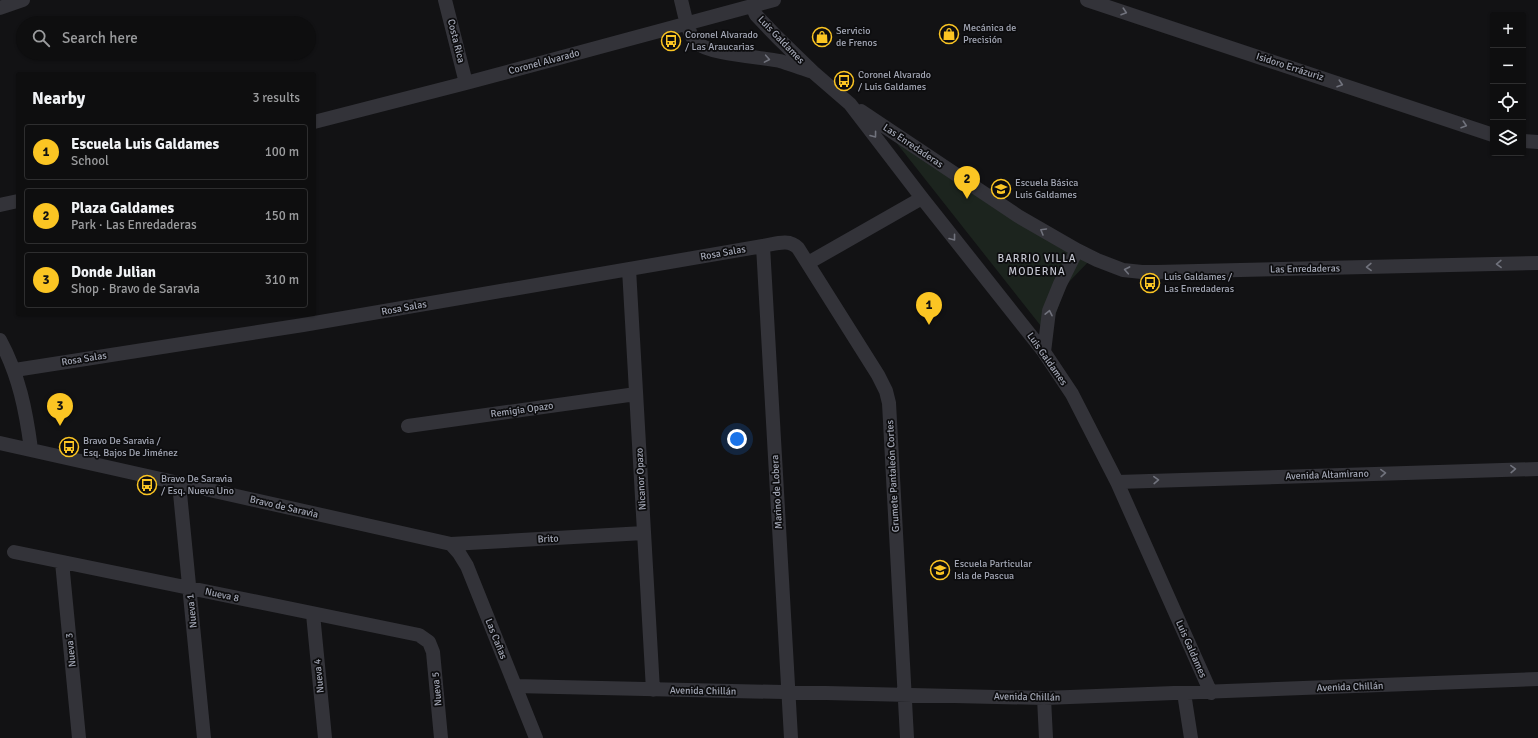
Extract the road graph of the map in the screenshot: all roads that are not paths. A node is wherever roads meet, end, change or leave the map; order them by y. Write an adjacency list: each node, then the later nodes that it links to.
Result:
1 (23, 0): 7 (street)
2 (446, 0): 10 (street, Costa Rica)
3 (681, 0): 8 (street, Luis Galdames)
4 (774, 0): 6 (street, Coronel Alvarado)
5 (1087, 0): 13 (street, Isidoro Errázuriz, one-way to 13)
6 (752, 6): 8 (street, Coronel Alvarado); 9 (street, Luis Galdames)
7 (0, 8)
8 (687, 24): 9 (street, Luis Galdames, one-way to 9); 10 (street, Coronel Alvarado)
9 (813, 72): 11 (street, Luis Galdames)
10 (466, 83): 12 (street, Coronel Alvarado)
11 (850, 104): 16 (street, Luis Galdames, one-way to 16); 21 (street, Las Enredaderas, one-way to 11)
12 (316, 121)
13 (1490, 133)
14 (1526, 141): 15 (street)
15 (1538, 142)
16 (922, 198): 22 (street); 27 (street, Luis Galdames, one-way to 27)
17 (16, 202): 18 (street)
18 (0, 206)
19 (792, 243): 20 (street, Rosa Salas); 22 (street, Grumete Pantaleón Cortes)
20 (763, 246): 24 (street, Rosa Salas); 46 (street, Marino de Lobera)
21 (1077, 250): 23 (street, Las Enredaderas, one-way to 21); 27 (street, one-way to 21)
22 (808, 263): 49 (street, Grumete Pantaleón Cortes)
23 (1538, 264)
24 (629, 269): 25 (street, Rosa Salas); 29 (street, Nicanor Opazo)
25 (300, 319): 28 (street, Rosa Salas)
26 (0, 340): 28 (street)
27 (1044, 352): 34 (street, Luis Galdames)
28 (15, 370): 32 (street)
29 (636, 394): 30 (street, Remigia Opazo); 36 (street, Nicanor Opazo)
30 (408, 426)
31 (0, 443): 32 (street, Bravo de Saravia)
32 (32, 450): 35 (street, Bravo de Saravia)
33 (1538, 468): 34 (street, Avenida Altamirano, one-way to 33)
34 (1117, 482): 48 (street, Luis Galdames)
35 (179, 483): 37 (street, Bravo de Saravia); 40 (street, Nueva 1)
36 (644, 533): 37 (street, Brito); 45 (street, Nicanor Opazo)
37 (451, 544): 44 (street, Las Cañas)
38 (14, 552): 39 (street, Nueva 8)
39 (62, 562): 40 (street, Nueva 8); 51 (street, Nueva 3)
40 (189, 589): 41 (street, Nueva 8); 52 (street, Nueva 1)
41 (313, 614): 42 (street, Nueva 8); 53 (street, Nueva 4)
42 (429, 642): 54 (street, Nueva 5)
43 (1538, 679): 48 (street, Avenida Chillán)
44 (515, 686): 45 (street, Avenida Chillán); 55 (street, Las Cañas)
45 (653, 690): 46 (street, Avenida Chillán)
46 (788, 692): 49 (street, Avenida Chillán); 56 (street, Marino de Lobera)
47 (1184, 693): 48 (street, Avenida Chillán); 50 (street, Avenida Chillán); 59 (street)
48 (1211, 693)
49 (905, 695): 50 (street, Avenida Chillán); 57 (street, Grumete Pantaleón Cortes)
50 (1044, 698): 58 (street)
51 (79, 738)
52 (204, 738)
53 (325, 738)
54 (441, 738)
55 (536, 738)
56 (791, 738)
57 (907, 738)
58 (1046, 738)
59 (1191, 738)

